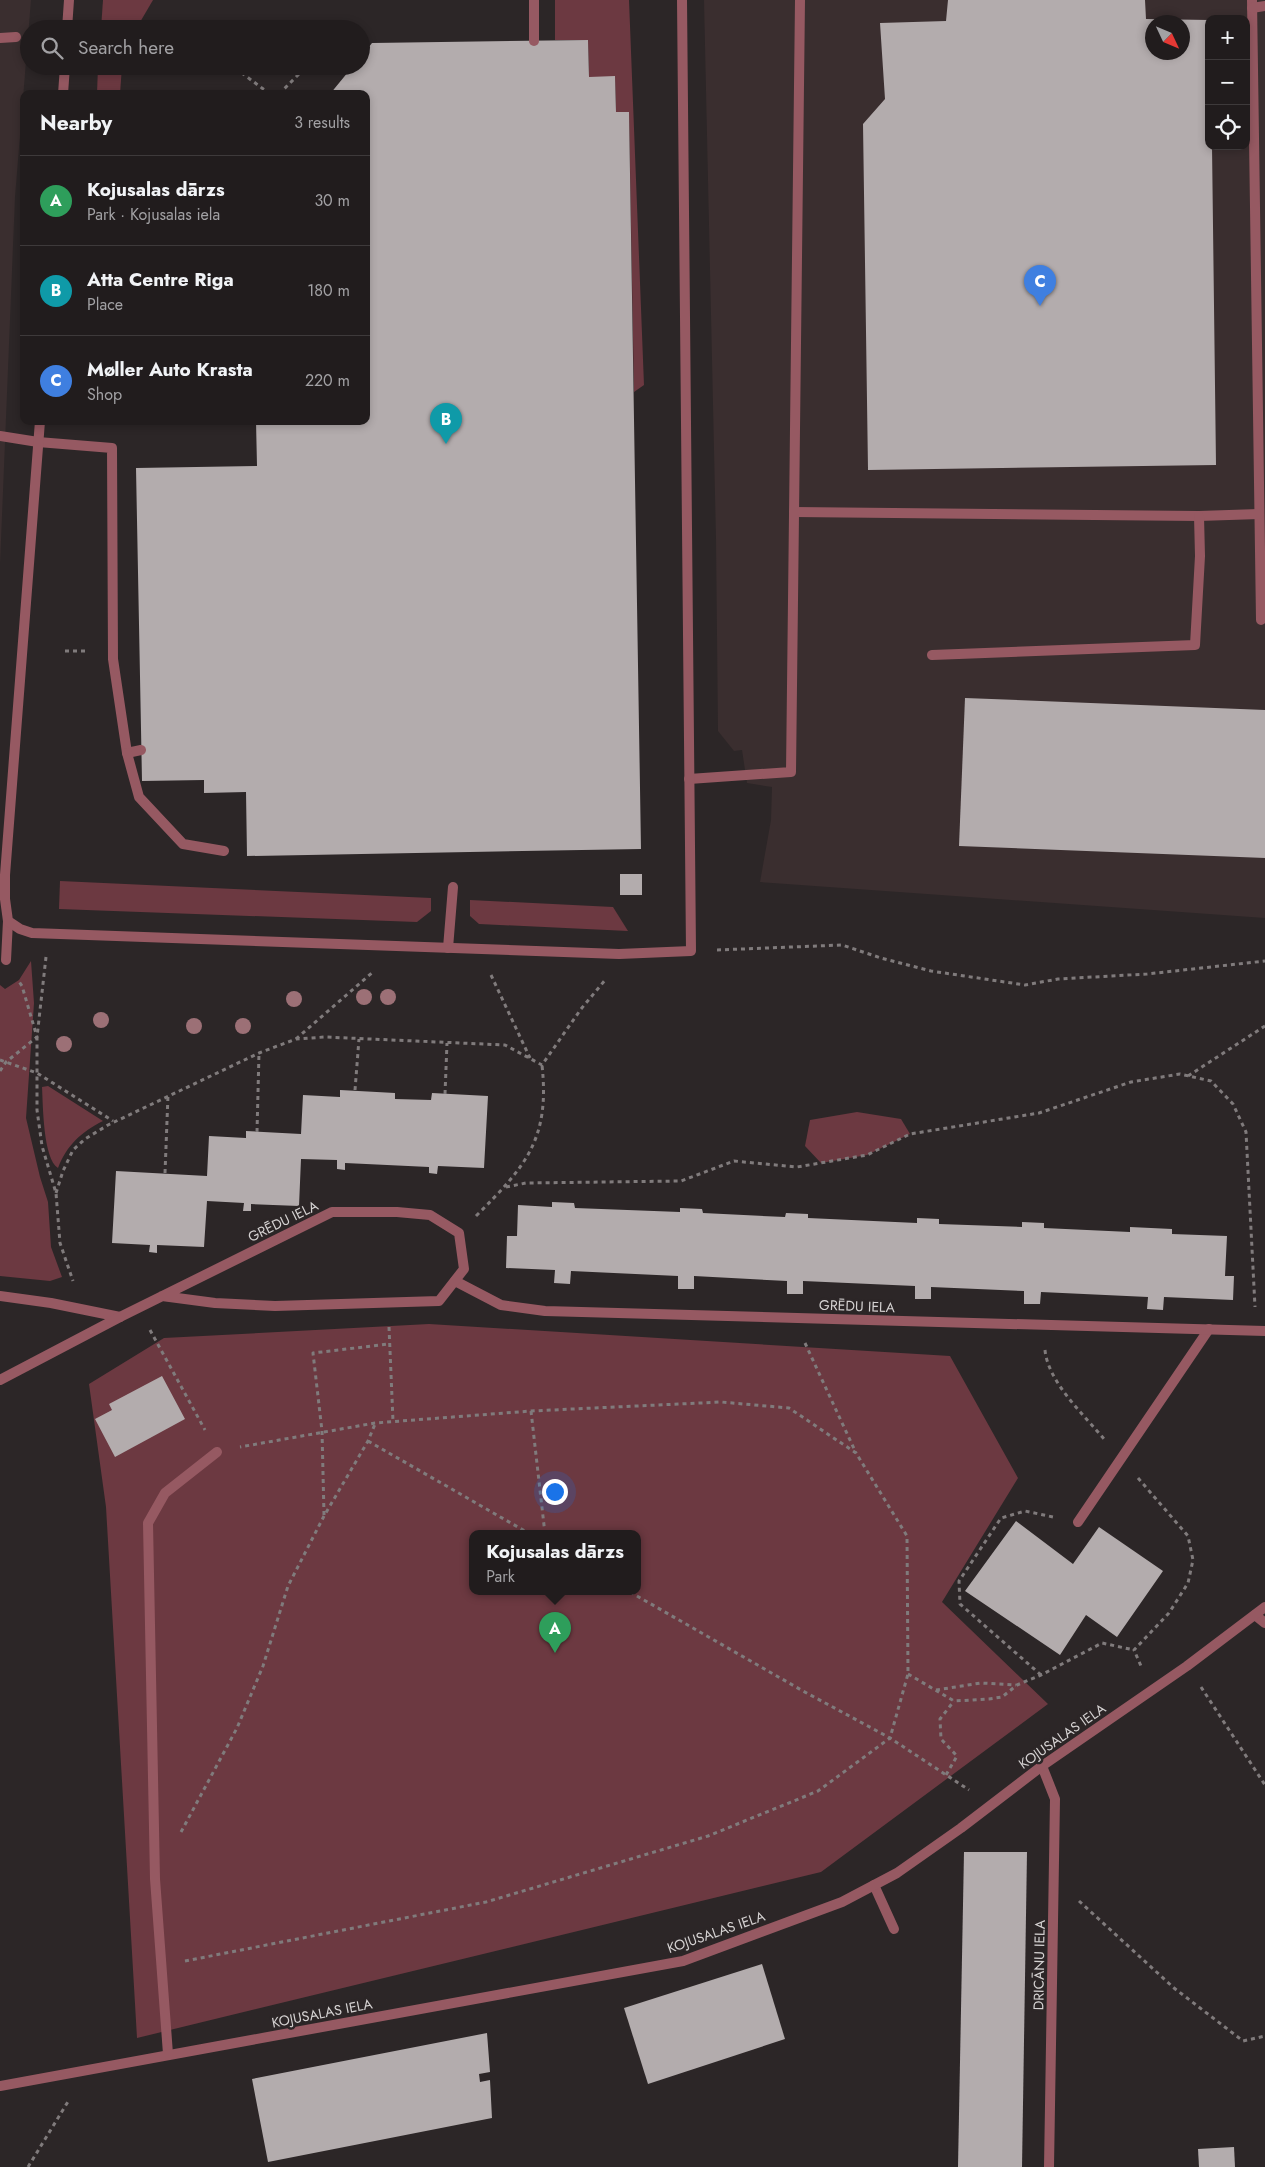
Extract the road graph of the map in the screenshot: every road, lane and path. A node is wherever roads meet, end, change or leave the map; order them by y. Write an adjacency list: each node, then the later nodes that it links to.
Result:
1 (69, 0): 7 (street)
2 (534, 0): 10 (street)
3 (682, 0): 28 (street)
4 (800, 0): 21 (street)
5 (1252, 4): 6 (street); 20 (street)
6 (1265, 6)
7 (68, 20)
8 (16, 37): 9 (street)
9 (0, 38)
10 (534, 40)
11 (64, 75): 14 (street)
12 (244, 75): 15 (path)
13 (298, 75): 16 (path)
14 (63, 90)
15 (265, 90)
16 (283, 90)
17 (40, 425): 19 (street)
18 (0, 436): 19 (street)
19 (38, 442): 27 (street); 30 (street)
20 (1262, 487): 22 (street)
21 (794, 512): 23 (street); 28 (street)
22 (1259, 514): 23 (street); 24 (street)
23 (1199, 516): 25 (street)
24 (1261, 620)
25 (932, 655)
26 (141, 750): 27 (street)
27 (127, 753): 29 (street)
28 (689, 779): 37 (street)
29 (224, 851)
30 (2, 876): 32 (street)
31 (453, 887): 35 (street)
32 (8, 921): 33 (street); 39 (street)
33 (47, 934): 34 (street); 42 (path)
34 (400, 946): 35 (street); 43 (path)
35 (448, 948): 36 (street)
36 (490, 949): 38 (street); 47 (path)
37 (690, 951): 38 (street); 40 (path)
38 (619, 954): 50 (path)
39 (6, 960): 42 (path)
40 (1265, 962)
41 (1265, 1026): 53 (path)
42 (37, 1037): 49 (path); 52 (path)
43 (296, 1039): 44 (path); 46 (path)
44 (359, 1039): 45 (path); 54 (path)
45 (447, 1042): 47 (path); 55 (path)
46 (259, 1053): 56 (path); 58 (path)
47 (530, 1058): 50 (path)
48 (0, 1060): 49 (path)
49 (6, 1062): 51 (path); 52 (path)
50 (542, 1065): 60 (path)
51 (0, 1071)
52 (37, 1073): 57 (path); 61 (path)
53 (1188, 1076): 60 (path); 73 (path)
54 (355, 1090)
55 (445, 1094)
56 (168, 1095): 57 (path); 59 (path)
57 (113, 1122): 61 (path)
58 (257, 1132)
59 (165, 1174)
60 (506, 1187): 62 (path)
61 (56, 1193): 68 (path)
62 (459, 1233): 63 (street); 65 (street, GRĒDU IELA)
63 (455, 1281): 66 (street); 70 (street, GRĒDU IELA)
64 (0, 1296): 68 (street)
65 (162, 1296): 66 (street); 67 (street, GRĒDU IELA)
66 (388, 1302): 74 (path)
67 (137, 1308): 69 (street, GRĒDU IELA); 81 (path)
68 (84, 1310): 69 (street)
69 (120, 1317): 75 (street, GRĒDU IELA)
70 (793, 1317): 71 (street, GRĒDU IELA); 82 (path)
71 (1043, 1325): 72 (street, GRĒDU IELA); 83 (path)
72 (1208, 1329): 73 (street, GRĒDU IELA); 83 (street)
73 (1260, 1330)
74 (389, 1344): 77 (path); 79 (path)
75 (0, 1380)
76 (531, 1411): 77 (path); 82 (path); 87 (path)
77 (393, 1421): 78 (path)
78 (375, 1423): 79 (path); 80 (path)
79 (322, 1431): 81 (path); 84 (path)
80 (368, 1441): 84 (path); 86 (path)
81 (217, 1452): 109 (street)
82 (856, 1453): 94 (path)
83 (1121, 1458): 85 (street); 92 (path)
84 (324, 1516): 105 (path)
85 (1078, 1522): 95 (path)
86 (523, 1530)
87 (546, 1530)
88 (635, 1595): 100 (path)
89 (1265, 1607): 90 (street, KOJUSALAS IELA)
90 (1255, 1615): 91 (street); 93 (street, KOJUSALAS IELA)
91 (1265, 1623)
92 (1134, 1650): 95 (path); 98 (path)
93 (1187, 1666): 98 (street, KOJUSALAS IELA); 103 (path)
94 (908, 1674): 97 (path); 100 (path)
95 (1041, 1675): 96 (path)
96 (1017, 1685): 97 (path); 99 (path)
97 (935, 1690): 99 (path)
98 (1152, 1690): 101 (street, KOJUSALAS IELA)
99 (954, 1701): 102 (path)
100 (890, 1738): 102 (path); 109 (path)
101 (1042, 1766): 104 (street, KOJUSALAS IELA); 106 (street, DRICĀNU IELA)
102 (946, 1774): 104 (path)
103 (1265, 1785)
104 (990, 1805): 107 (street, KOJUSALAS IELA)
105 (178, 1837)
106 (1054, 1879): 110 (path); 115 (street, DRICĀNU IELA)
107 (874, 1885): 108 (street); 111 (street, KOJUSALAS IELA)
108 (894, 1929)
109 (163, 1966): 111 (street)
110 (1265, 2036)
111 (168, 2054): 112 (street, KOJUSALAS IELA)
112 (0, 2086)
113 (74, 2093): 114 (path)
114 (28, 2167)
115 (1049, 2167)

